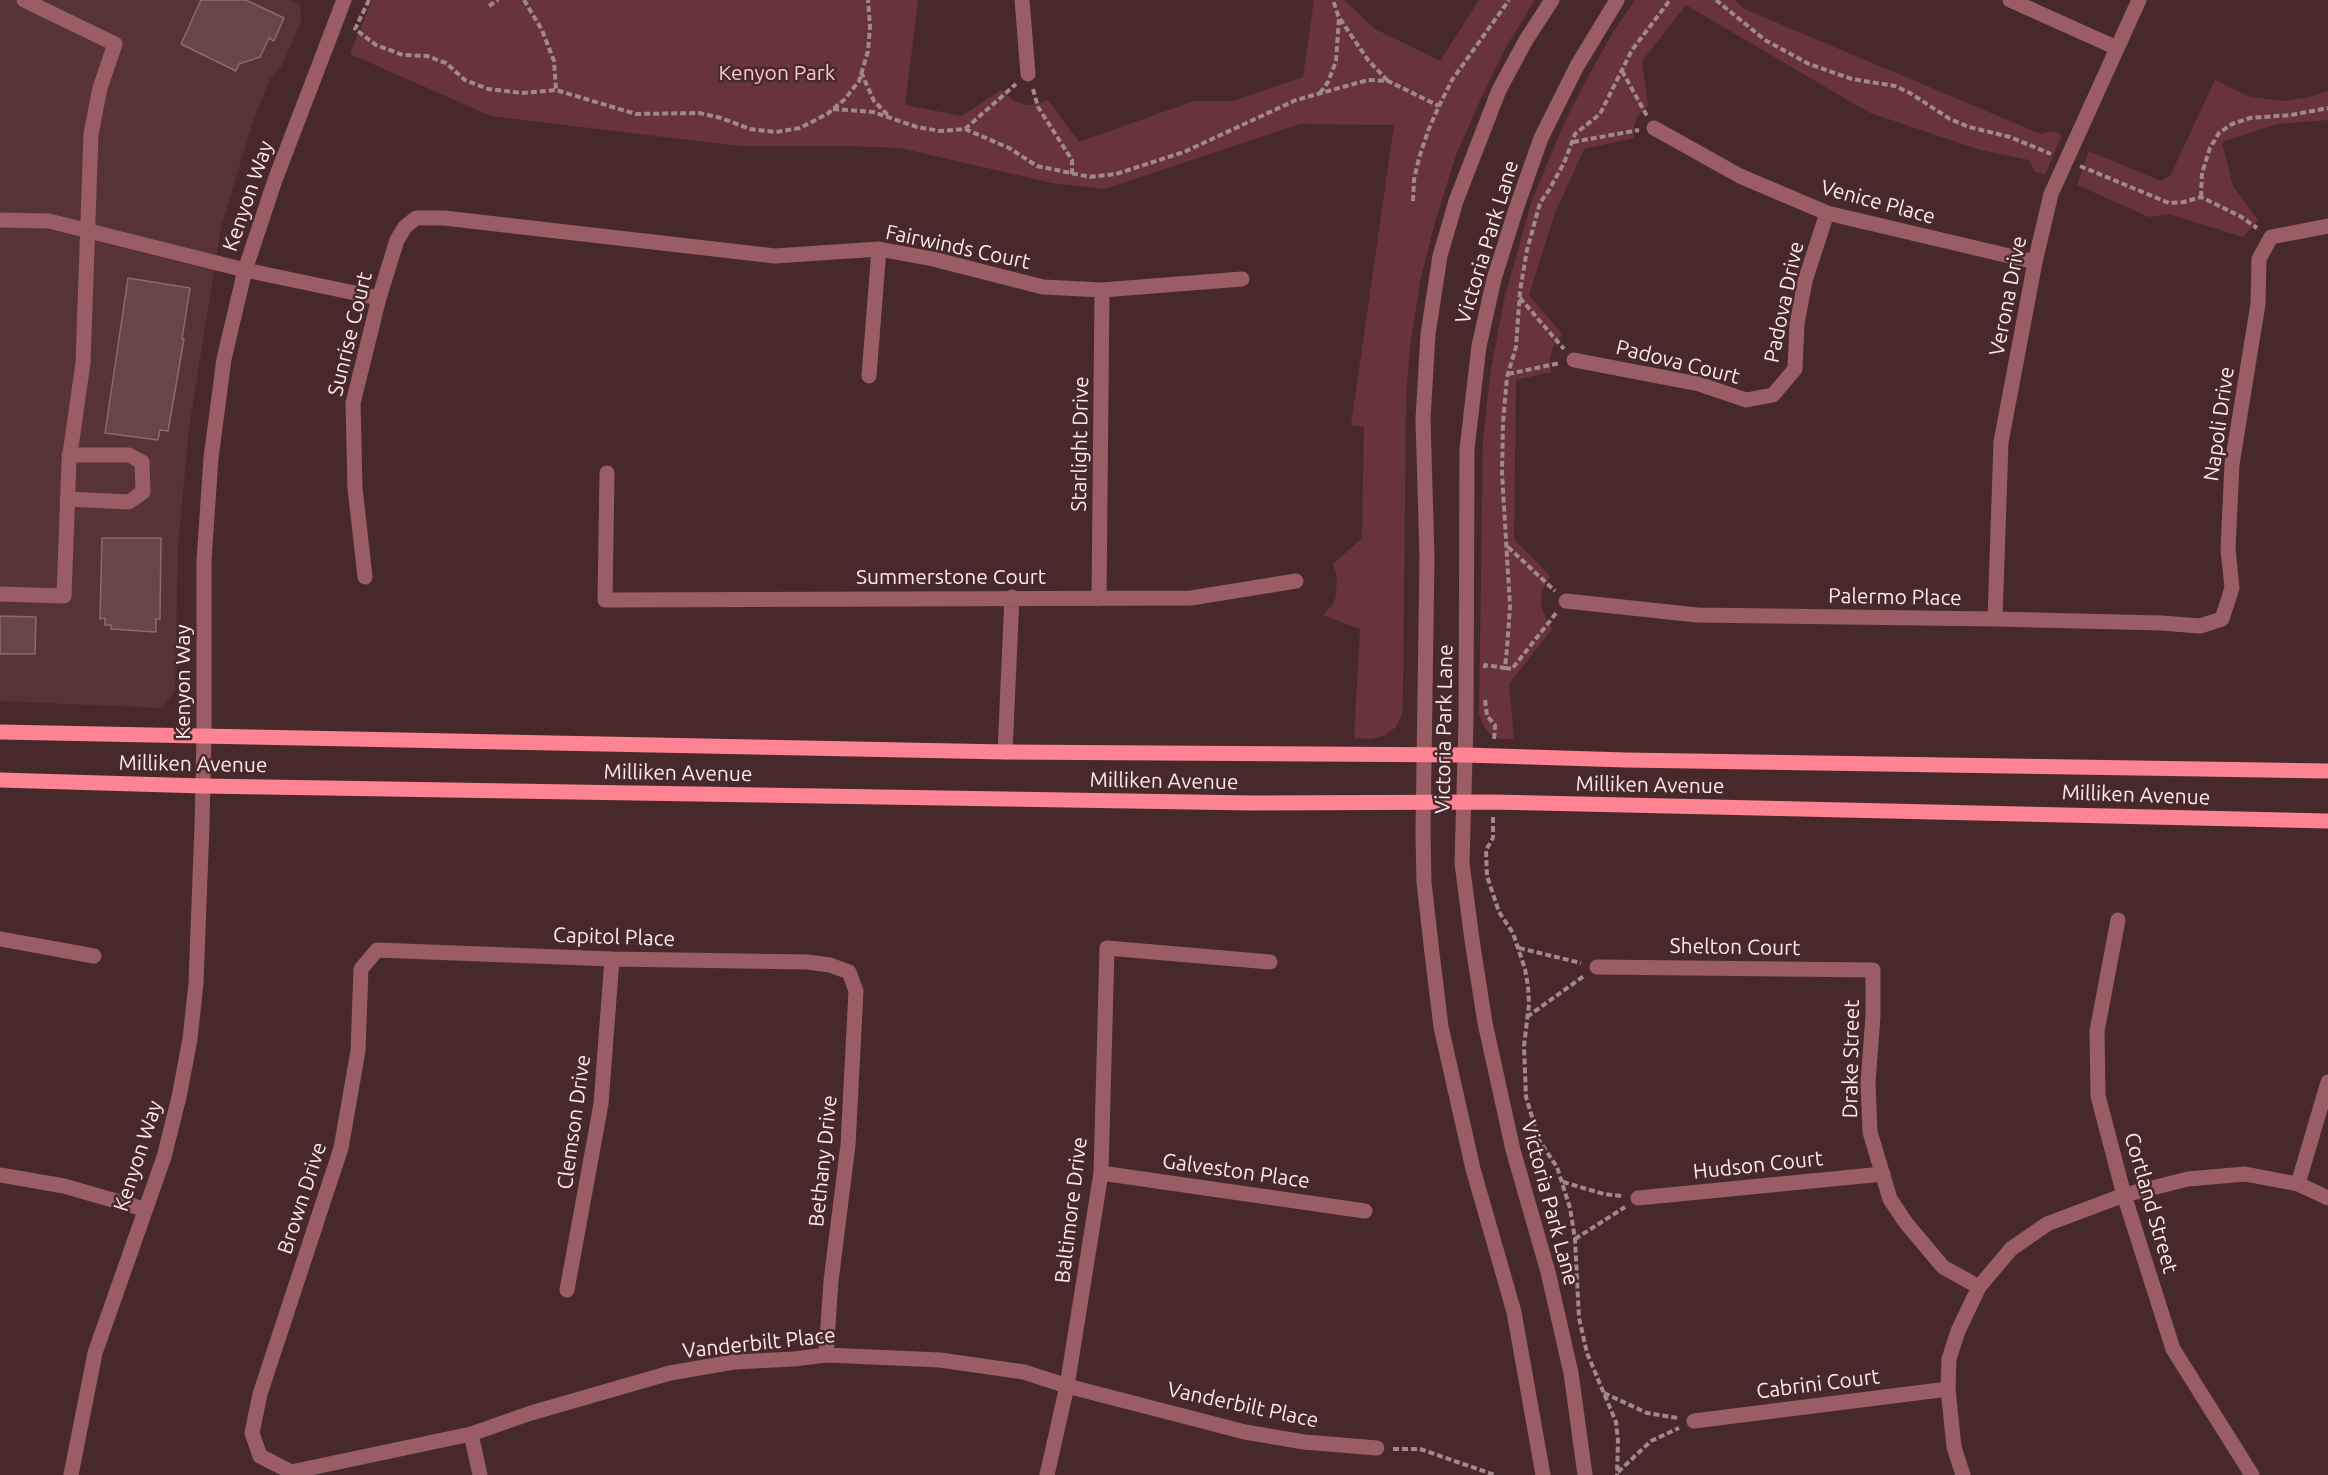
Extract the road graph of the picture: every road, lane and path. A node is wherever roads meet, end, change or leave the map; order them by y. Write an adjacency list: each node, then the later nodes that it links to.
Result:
1 (24, 0): 40 (street)
2 (344, 0): 44 (street, Kenyon Way)
3 (369, 0): 23 (path)
4 (498, 0): 16 (path)
5 (524, 0): 23 (path)
6 (868, 0): 20 (path)
7 (1022, 0): 21 (street)
8 (1333, 0): 17 (path)
9 (1509, 0): 25 (path)
10 (1552, 0): 71 (street, Victoria Park Lane)
11 (1617, 0): 72 (street, Victoria Park Lane)
12 (1670, 0): 19 (path)
13 (1716, 0): 32 (path)
14 (2010, 0): 18 (street)
15 (2139, 0): 18 (street, Verona Drive)
16 (489, 6)
17 (1339, 18): 22 (path); 24 (path)
18 (2117, 48): 32 (street, Verona Drive)
19 (1622, 71): 29 (path); 31 (path)
20 (861, 72): 27 (path); 28 (path)
21 (1028, 74): 30 (path); 33 (path)
22 (1388, 81): 24 (path); 25 (path)
23 (556, 90): 27 (path)
24 (1320, 93): 33 (path)
25 (1439, 106): 35 (path)
26 (2328, 108): 34 (path)
27 (833, 109): 28 (path)
28 (889, 117): 30 (path)
29 (1654, 128): 31 (path); 36 (street, Venice Place)
30 (965, 129): 33 (path)
31 (1572, 142): 47 (path)
32 (2067, 161): 34 (path); 43 (street, Verona Drive)
33 (1072, 174)
34 (2200, 197): 41 (path)
35 (1413, 201)
36 (1827, 213): 43 (street, Venice Place); 52 (street, Padova Drive)
37 (416, 218): 42 (street, Fairwinds Court); 48 (street, Sunrise Court)
38 (0, 220): 40 (street)
39 (2328, 226): 41 (street)
40 (89, 230): 44 (street); 53 (street)
41 (2271, 237): 64 (street, Napoli Drive)
42 (879, 249): 46 (street, Fairwinds Court); 51 (street)
43 (2034, 262): 63 (street, Verona Drive)
44 (245, 270): 48 (street); 69 (street, Kenyon Way)
45 (1242, 279): 46 (street, Fairwinds Court)
46 (1102, 290): 61 (street, Starlight Drive)
47 (1520, 297): 49 (path); 50 (path)
48 (379, 298): 57 (street, Sunrise Court)
49 (1574, 360): 50 (path); 52 (street, Padova Court)
50 (1508, 374): 56 (path)
51 (870, 376)
52 (1773, 395)
53 (69, 455): 55 (street); 55 (street)
54 (606, 473): 60 (street, Summerstone Court)
55 (67, 499): 59 (street)
56 (1507, 546): 62 (path); 65 (path)
57 (365, 576)
58 (1296, 581): 61 (street, Summerstone Court)
59 (0, 594)
60 (1012, 597): 61 (street, Summerstone Court); 70 (street)
61 (1099, 599)
62 (1566, 601): 63 (street, Palermo Place); 65 (path)
63 (1995, 619): 64 (street, Palermo Place)
64 (2222, 619)
65 (1504, 668): 66 (path)
66 (1485, 674)
67 (1485, 692): 73 (path)
68 (0, 732): 69 (main road, Milliken Avenue)
69 (204, 736): 70 (main road, Milliken Avenue); 76 (street, Kenyon Way)
70 (1005, 752): 71 (main road, Milliken Avenue)
71 (1424, 754): 72 (main road, Milliken Avenue); 78 (street, Victoria Park Lane)
72 (1466, 755): 73 (main road, Milliken Avenue); 77 (street, Victoria Park Lane)
73 (1494, 756): 74 (main road, Milliken Avenue)
74 (2328, 771)
75 (0, 780): 76 (main road, Milliken Avenue)
76 (202, 786): 78 (main road, Milliken Avenue); 101 (street, Kenyon Way)
77 (1464, 801): 78 (main road, Milliken Avenue); 79 (main road, Milliken Avenue); 120 (street, Victoria Park Lane)
78 (1424, 802): 119 (street, Victoria Park Lane)
79 (1493, 802): 80 (main road, Milliken Avenue); 83 (path)
80 (2328, 821)
81 (2118, 920): 98 (street, Cortland Street)
82 (0, 939): 85 (street)
83 (1518, 948): 88 (path); 91 (path)
84 (377, 950): 86 (street, Capitol Place); 113 (street, Brown Drive)
85 (94, 956)
86 (612, 959): 90 (street, Capitol Place); 105 (street, Clemson Drive)
87 (1270, 962): 93 (street, Baltimore Drive)
88 (1597, 967): 89 (street, Shelton Court); 91 (path)
89 (1873, 970): 94 (street, Drake Street)
90 (849, 972): 106 (street, Bethany Drive)
91 (1527, 1017): 96 (path)
92 (2328, 1082): 97 (street)
93 (1101, 1173): 102 (street, Galveston Place); 107 (street, Baltimore Drive)
94 (1883, 1174): 99 (street, Hudson Court); 104 (street, Drake Street)
95 (0, 1175): 101 (street)
96 (1563, 1182): 99 (path); 103 (path)
97 (2298, 1184): 98 (street); 100 (street)
98 (2124, 1195): 104 (street); 122 (street, Cortland Street)
99 (1638, 1198): 103 (path)
100 (2328, 1198)
101 (144, 1209): 115 (street, Kenyon Way)
102 (1365, 1211)
103 (1575, 1239): 109 (path)
104 (1979, 1287): 108 (street)
105 (567, 1290)
106 (826, 1355): 107 (street, Vanderbilt Place); 111 (street, Vanderbilt Place)
107 (1067, 1386): 112 (street, Vanderbilt Place); 117 (street, Baltimore Drive)
108 (1948, 1389): 110 (street, Cabrini Court); 121 (street)
109 (1604, 1393): 110 (path); 114 (path)
110 (1694, 1421): 114 (path)
111 (471, 1434): 113 (street, Vanderbilt Place); 116 (street)
112 (1377, 1448): 118 (path)
113 (260, 1456)
114 (1617, 1474)
115 (71, 1475)
116 (480, 1475)
117 (1047, 1475)
118 (1495, 1475)
119 (1543, 1475)
120 (1585, 1475)
121 (1963, 1475)
122 (2252, 1475)

